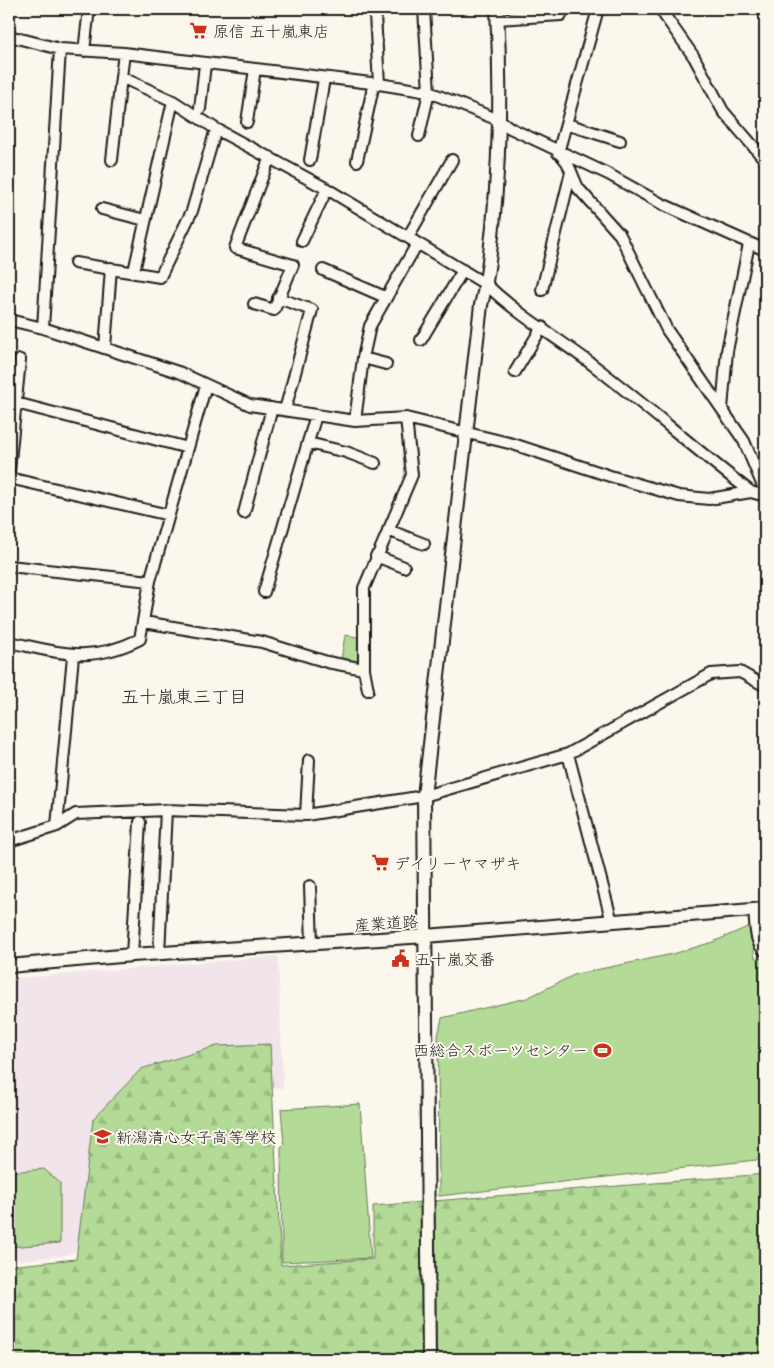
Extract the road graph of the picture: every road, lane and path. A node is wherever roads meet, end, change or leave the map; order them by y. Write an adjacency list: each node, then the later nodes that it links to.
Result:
1 (89, 9): 10 (street)
2 (424, 9): 17 (street)
3 (598, 9): 22 (street)
4 (660, 9): 31 (street)
5 (497, 14): 7 (street); 20 (street)
6 (375, 15): 16 (street)
7 (561, 15)
8 (9, 36): 9 (street)
9 (60, 49): 10 (street); 54 (street)
10 (84, 50): 11 (street)
11 (124, 53): 12 (street); 14 (street)
12 (205, 64): 13 (street); 19 (street)
13 (256, 69): 15 (street); 21 (street)
14 (121, 77): 18 (street); 28 (street)
15 (324, 79): 16 (street); 29 (street)
16 (377, 84): 17 (street); 32 (street)
17 (428, 92): 20 (street); 24 (street)
18 (173, 101): 23 (street); 36 (street)
19 (200, 109)
20 (500, 121): 26 (street); 47 (street)
21 (247, 122)
22 (567, 124): 25 (street); 26 (street)
23 (216, 129): 27 (street); 46 (street)
24 (419, 136)
25 (620, 141)
26 (558, 153): 33 (street); 40 (street)
27 (270, 157): 34 (street); 50 (street)
28 (112, 160)
29 (310, 160)
30 (452, 160): 37 (street)
31 (765, 160)
32 (357, 161)
33 (570, 172): 48 (street); 64 (street)
34 (327, 189): 37 (street); 38 (street)
35 (102, 209): 36 (street)
36 (145, 220): 46 (street)
37 (408, 237): 39 (street)
38 (302, 241)
39 (417, 244): 45 (street); 49 (street)
40 (749, 244): 41 (street); 64 (street)
41 (765, 250)
42 (75, 263): 43 (street)
43 (111, 268): 46 (street); 56 (street)
44 (323, 270): 49 (street)
45 (464, 270): 47 (street); 55 (street)
46 (134, 271)
47 (487, 285): 53 (street); 69 (street)
48 (542, 290)
49 (385, 297): 57 (street)
50 (278, 298): 51 (street); 65 (street)
51 (254, 304)
52 (9, 320): 54 (street)
53 (542, 327): 60 (street); 76 (street)
54 (43, 328): 56 (street)
55 (421, 340)
56 (105, 348): 61 (street)
57 (363, 358): 59 (street); 68 (street)
58 (20, 360): 62 (street)
59 (386, 364)
60 (514, 372)
61 (206, 385): 63 (street); 71 (street)
62 (16, 403): 71 (street); 73 (street)
63 (272, 408): 65 (street); 78 (street)
64 (722, 409): 75 (street)
65 (285, 410): 66 (street)
66 (316, 415): 68 (street); 70 (street)
67 (406, 418): 68 (street); 69 (street); 80 (street)
68 (355, 420)
69 (468, 433): 76 (street); 95 (street)
70 (308, 443): 72 (street); 86 (street)
71 (188, 448): 79 (street)
72 (375, 463)
73 (9, 470)
74 (9, 478): 79 (street)
75 (765, 491)
76 (751, 492): 77 (street)
77 (765, 496)
78 (244, 514)
79 (169, 515): 85 (street)
80 (388, 530): 81 (street); 82 (street)
81 (424, 544)
82 (376, 556): 84 (street); 90 (street)
83 (9, 566): 85 (street)
84 (404, 567)
85 (150, 581): 87 (street)
86 (264, 592)
87 (144, 622): 89 (street); 90 (street)
88 (9, 642): 89 (street)
89 (73, 656): 99 (street)
90 (364, 669): 92 (street)
91 (765, 686): 93 (street)
92 (368, 690)
93 (568, 754): 95 (street); 103 (street)
94 (309, 760): 97 (street)
95 (424, 796): 97 (street); 104 (street)
96 (166, 810): 97 (street); 99 (street); 107 (street)
97 (306, 815)
98 (140, 822): 108 (street)
99 (57, 826): 100 (street)
100 (9, 841)
101 (310, 886): 105 (street)
102 (760, 911): 103 (street, 産業道路); 106 (street)
103 (612, 922): 104 (street, 産業道路)
104 (426, 936): 105 (street, 産業道路); 110 (street)
105 (312, 944): 107 (street, 産業道路)
106 (765, 951)
107 (160, 954): 108 (street, 産業道路)
108 (132, 955): 109 (street, 産業道路)
109 (9, 966)
110 (429, 1359)

